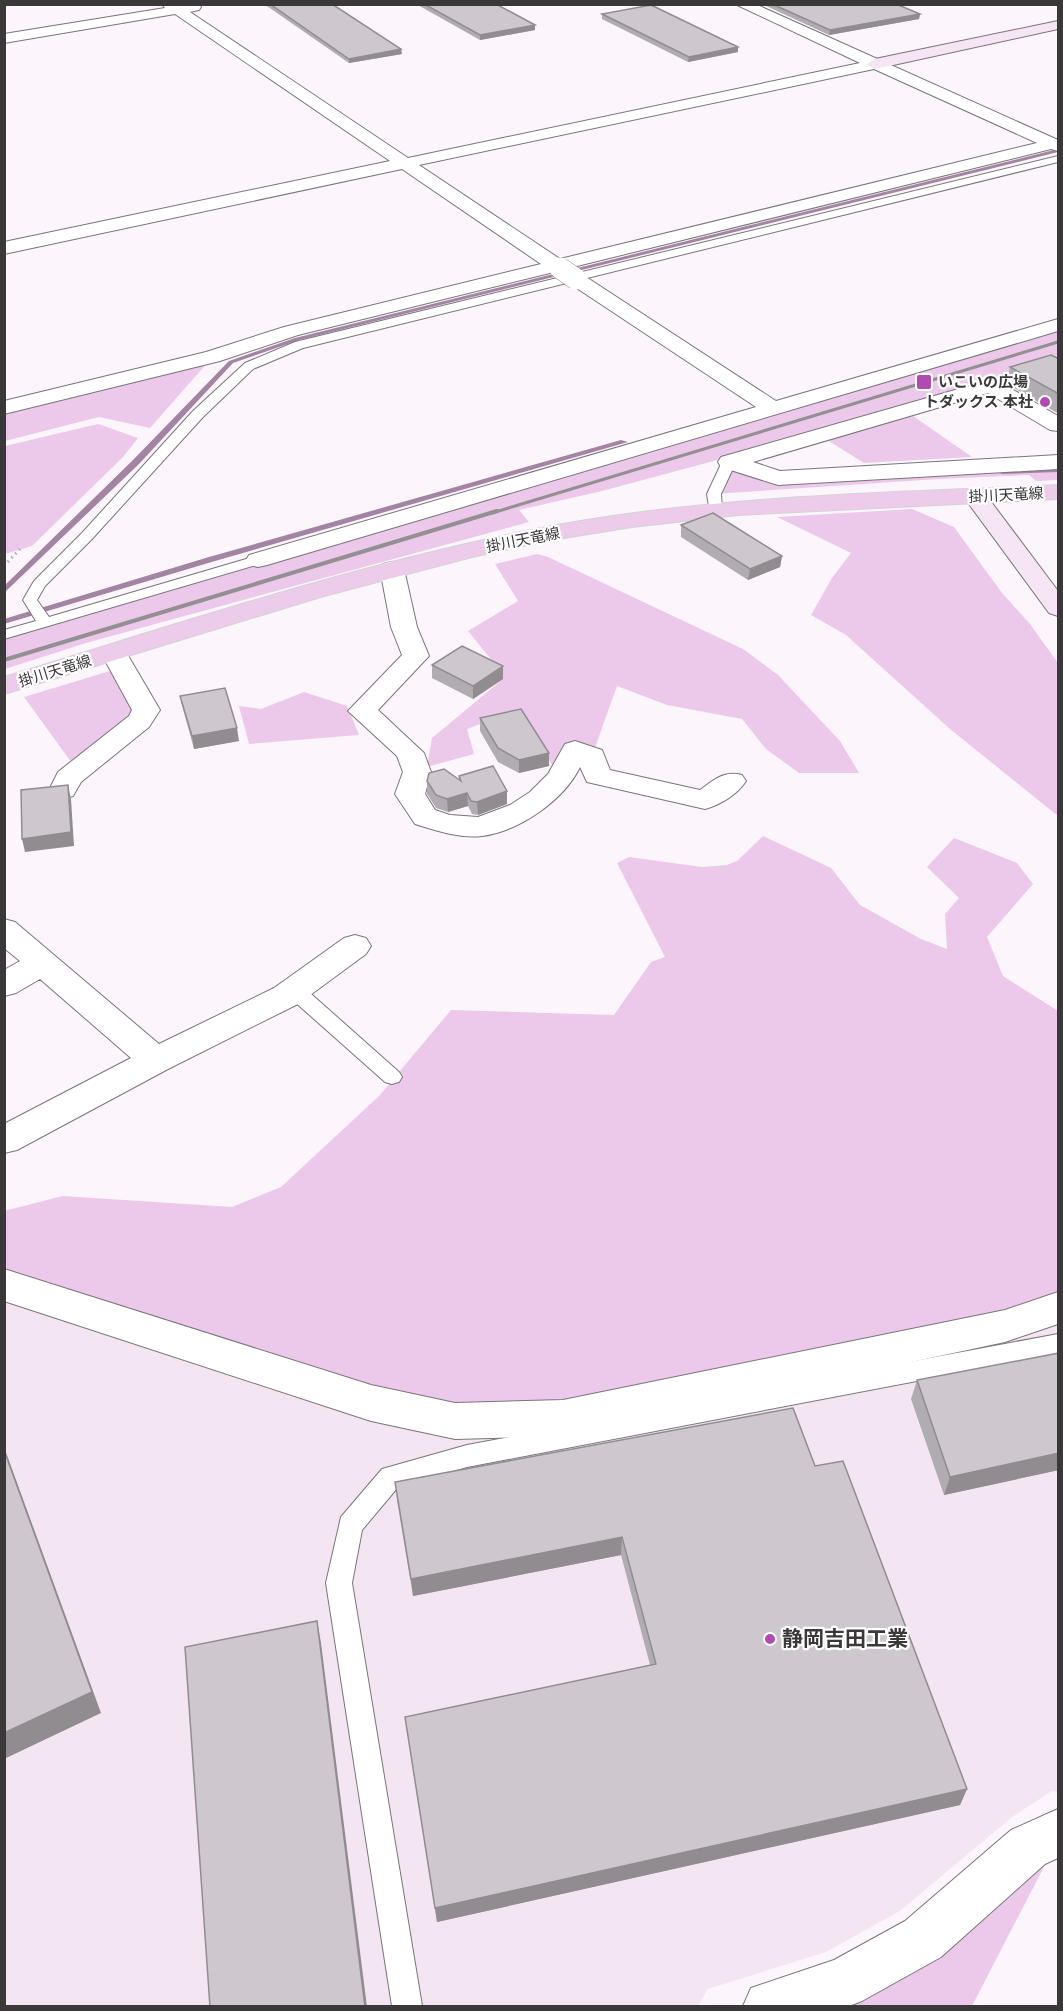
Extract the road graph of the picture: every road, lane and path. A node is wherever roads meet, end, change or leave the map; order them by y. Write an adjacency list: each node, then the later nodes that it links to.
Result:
1 (210, 4): 3 (street)
2 (742, 4): 6 (street)
3 (173, 7): 5 (street); 8 (street)
4 (1059, 25): 6 (street)
5 (4, 39)
6 (875, 64): 7 (street); 8 (street)
7 (1057, 147): 10 (street)
8 (404, 163): 9 (street); 10 (street)
9 (4, 248)
10 (566, 272): 12 (street); 13 (street); 25 (lane)
11 (1059, 325): 13 (street)
12 (4, 408)
13 (774, 409): 21 (street)
14 (1059, 425): 15 (street)
15 (729, 462): 16 (street); 19 (lane)
16 (1059, 462)
17 (1059, 492): 18 (main road, 掛川天竜線)
18 (975, 496): 19 (main road, 掛川天竜線); 24 (street)
19 (715, 510): 23 (main road, 掛川天竜線)
20 (20, 549): 22 (path)
21 (258, 560): 25 (lane)
22 (4, 566)
23 (392, 568): 27 (main road, 掛川天竜線); 30 (street)
24 (1059, 609)
25 (39, 614): 26 (lane)
26 (4, 635)
27 (124, 650): 28 (main road, 掛川天竜線); 29 (street); 31 (street)
28 (4, 686)
29 (164, 712)
30 (732, 781)
31 (63, 790)
32 (4, 930): 34 (street)
33 (355, 946): 36 (street)
34 (43, 963): 35 (street); 37 (street)
35 (4, 985)
36 (294, 990): 37 (street); 38 (lane)
37 (156, 1060): 39 (street)
38 (392, 1077)
39 (4, 1140)
40 (4, 1285): 41 (street)
41 (1059, 1308)
42 (1059, 1344): 44 (lane)
43 (1059, 1833): 45 (street)
44 (407, 2007)
45 (769, 2007)

